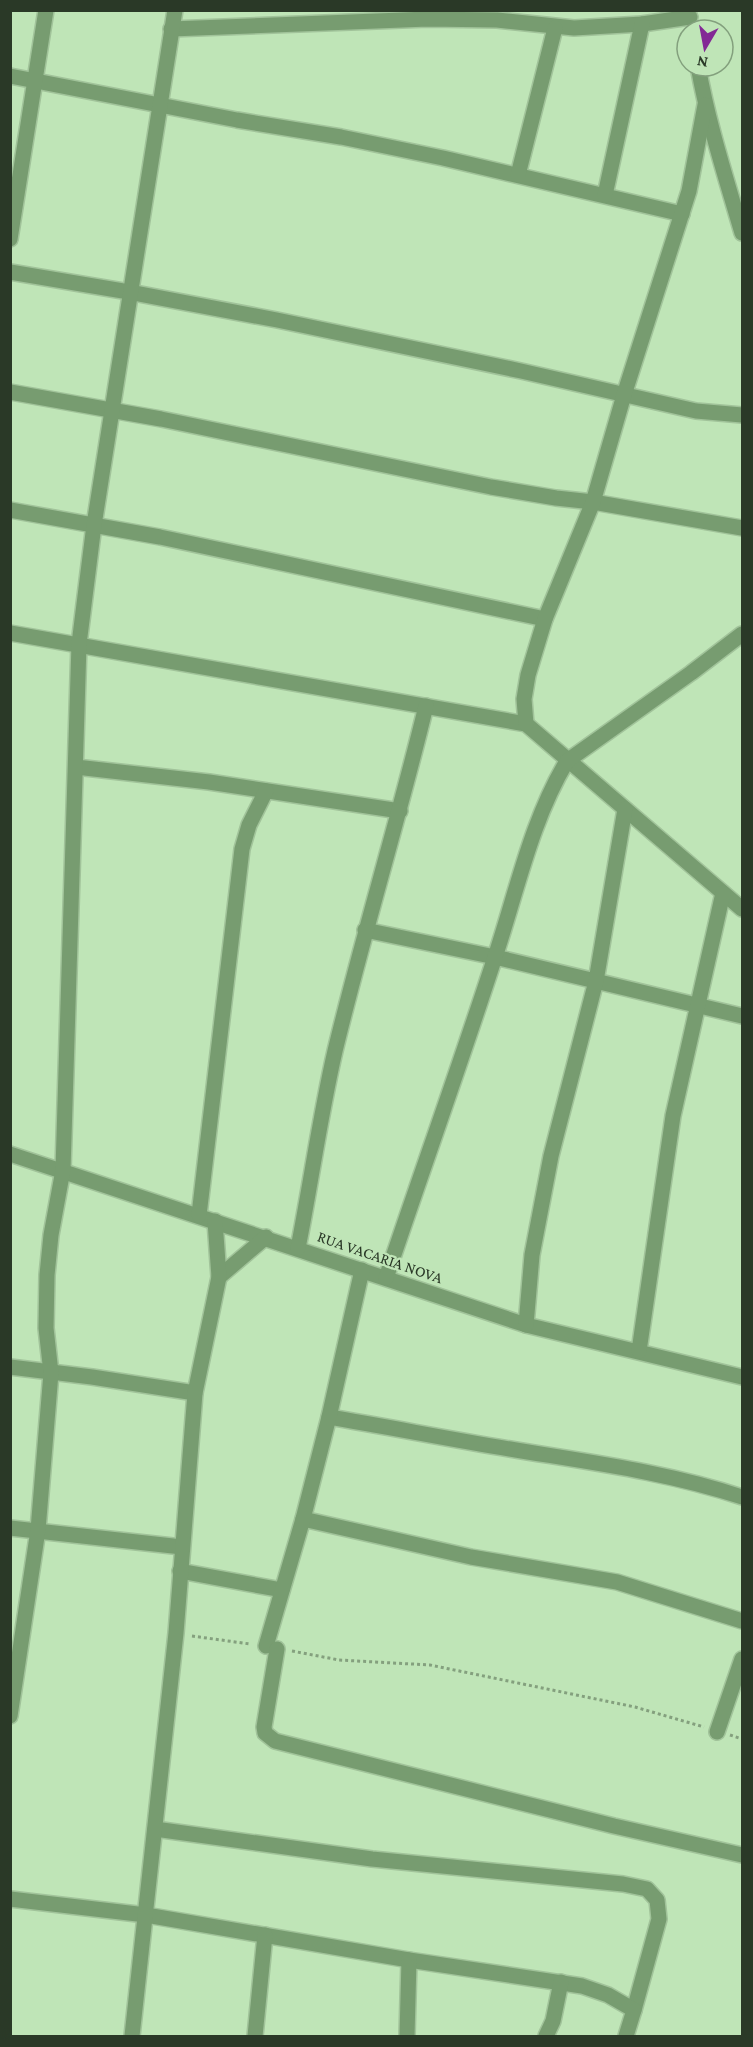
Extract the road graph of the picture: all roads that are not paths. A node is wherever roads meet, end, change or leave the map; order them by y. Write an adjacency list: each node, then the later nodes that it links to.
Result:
1 (46, 10): 10 (street)
2 (175, 10): 7 (street)
3 (359, 16): 6 (street); 7 (street)
4 (675, 21): 5 (street)
5 (642, 24): 6 (street); 14 (street)
6 (555, 28): 13 (street)
7 (171, 29): 11 (street)
8 (10, 76): 10 (street)
9 (700, 78): 12 (street)
10 (36, 80): 11 (street); 17 (street)
11 (159, 105): 13 (street); 19 (street)
12 (705, 105): 15 (street); 16 (street)
13 (519, 176): 14 (street)
14 (605, 195): 15 (street)
15 (682, 214): 21 (street)
16 (742, 233)
17 (10, 239)
18 (10, 272): 19 (street)
19 (129, 292): 21 (street); 22 (street)
20 (10, 392): 22 (street)
21 (624, 395): 23 (street); 24 (street)
22 (111, 410): 24 (street); 26 (street)
23 (742, 415)
24 (593, 502): 27 (street); 28 (street)
25 (10, 510): 26 (street)
26 (94, 525): 28 (street); 31 (street)
27 (742, 528)
28 (544, 619): 33 (street)
29 (10, 633): 31 (street)
30 (742, 634): 34 (street)
31 (79, 644): 32 (street); 35 (street)
32 (426, 706): 33 (street); 38 (street)
33 (526, 724): 34 (street)
34 (567, 761): 37 (street); 42 (street)
35 (76, 767): 36 (street); 47 (street)
36 (266, 791): 38 (street); 48 (street)
37 (625, 809): 39 (street); 43 (street)
38 (400, 811): 41 (street)
39 (723, 893): 40 (street); 44 (street)
40 (742, 909)
41 (365, 930): 42 (street); 51 (street)
42 (495, 957): 43 (street); 54 (street)
43 (596, 981): 44 (street); 55 (street)
44 (699, 1004): 45 (street); 56 (street)
45 (742, 1016)
46 (10, 1154): 47 (street, RUA VACARIA NOVA)
47 (63, 1170): 48 (street, RUA VACARIA NOVA); 58 (street)
48 (199, 1215): 49 (street, RUA VACARIA NOVA)
49 (215, 1221): 50 (street, RUA VACARIA NOVA); 53 (street)
50 (266, 1237): 51 (street, RUA VACARIA NOVA); 53 (street)
51 (298, 1248): 52 (street, RUA VACARIA NOVA)
52 (362, 1270): 54 (street, RUA VACARIA NOVA); 61 (street)
53 (219, 1277): 60 (street)
54 (386, 1278): 55 (street, RUA VACARIA NOVA)
55 (526, 1325): 56 (street, RUA VACARIA NOVA)
56 (639, 1351): 59 (street, RUA VACARIA NOVA)
57 (10, 1367): 58 (street)
58 (51, 1373): 60 (street); 65 (street)
59 (742, 1377)
60 (195, 1393): 66 (street)
61 (329, 1417): 62 (street); 63 (street)
62 (742, 1497)
63 (303, 1519): 68 (street); 69 (street)
64 (10, 1527): 65 (street)
65 (38, 1530): 66 (street); 71 (street)
66 (182, 1547): 67 (street)
67 (180, 1571): 68 (street); 73 (street)
68 (282, 1590): 74 (street)
69 (742, 1621)
70 (742, 1659): 72 (street)
71 (10, 1716)
72 (717, 1732)
73 (155, 1829): 76 (street); 80 (street)
74 (742, 1855)
75 (10, 1899): 76 (street)
76 (146, 1915): 77 (street); 81 (street)
77 (265, 1935): 78 (street); 82 (street)
78 (409, 1960): 79 (street); 83 (street)
79 (561, 1982): 80 (street); 84 (street)
80 (634, 2010): 85 (street)
81 (132, 2037)
82 (255, 2037)
83 (407, 2037)
84 (546, 2037)
85 (626, 2037)

